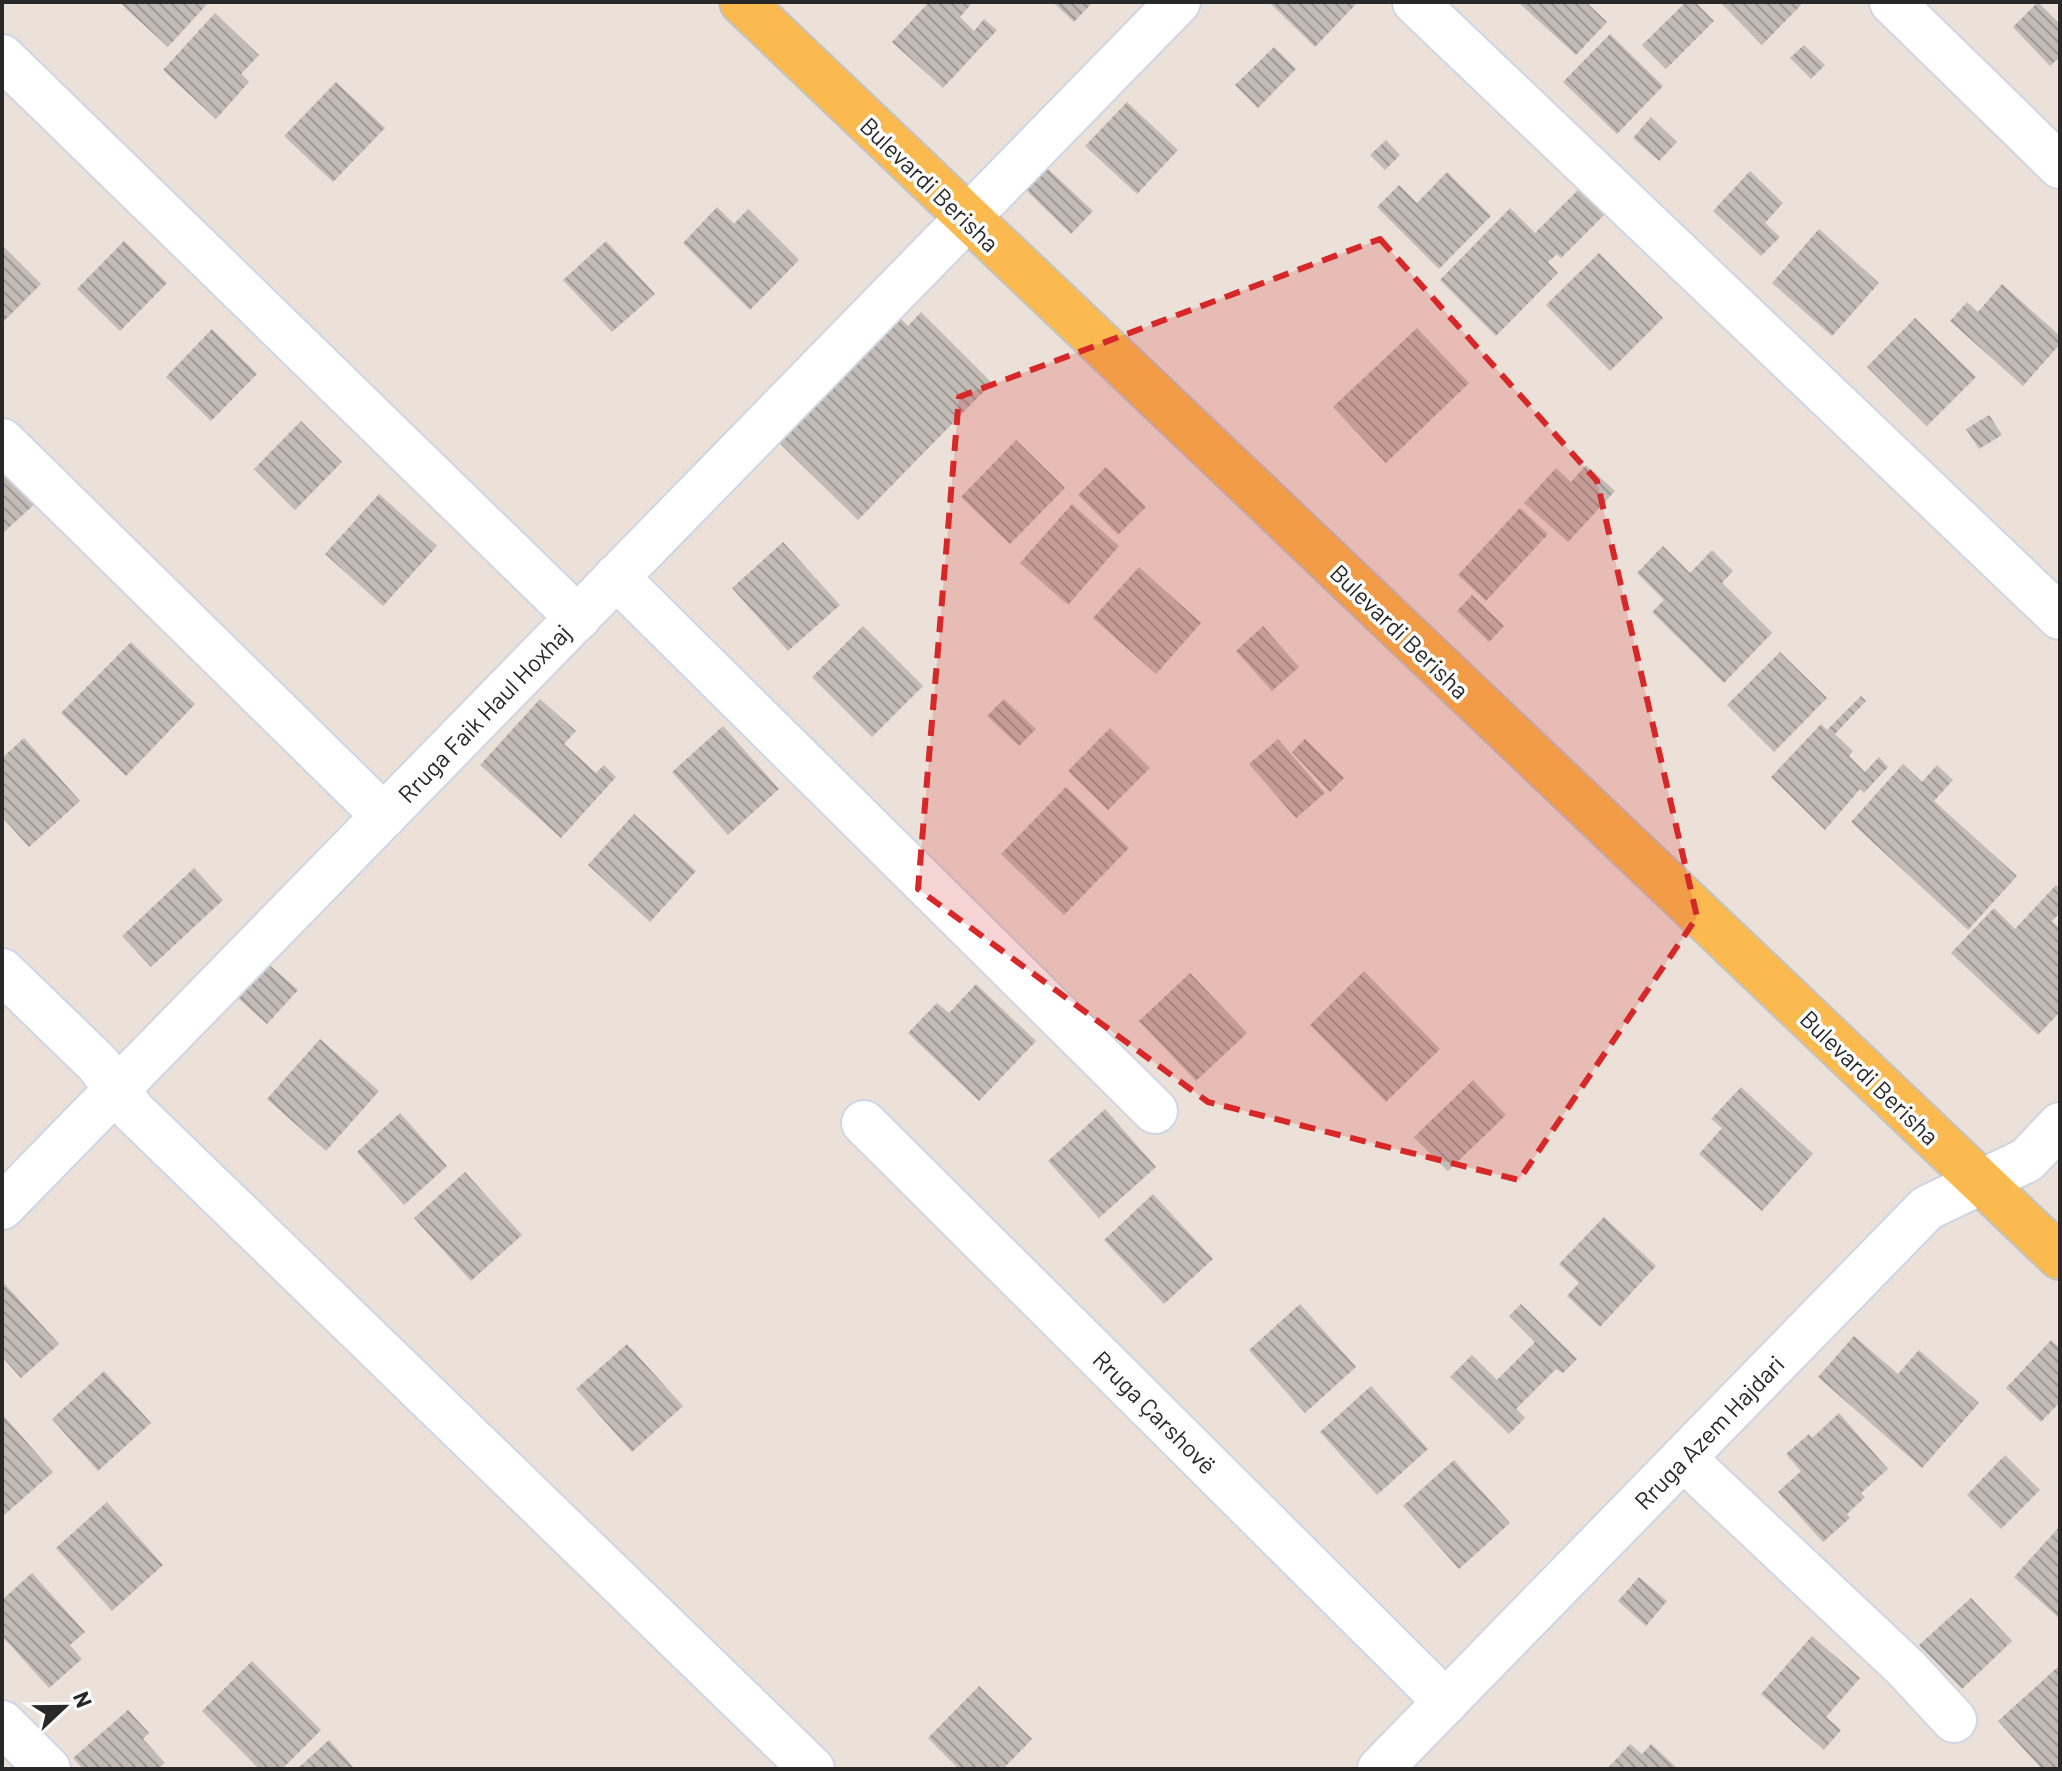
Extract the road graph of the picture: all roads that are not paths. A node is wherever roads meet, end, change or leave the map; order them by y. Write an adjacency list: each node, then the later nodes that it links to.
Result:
1 (742, 2): 7 (main road, Bulevardi Berisha)
2 (1178, 2): 7 (street, Rruga Faik Haul Hoxhaj)
3 (1415, 2): 10 (street)
4 (1892, 2): 6 (street)
5 (2, 57): 11 (street)
6 (2060, 166)
7 (966, 219): 9 (street, Rruga Faik Haul Hoxhaj); 18 (main road, Bulevardi Berisha)
8 (2, 441): 12 (street)
9 (616, 577): 11 (street, Rruga Faik Haul Hoxhaj); 15 (street)
10 (2060, 617)
11 (578, 618): 12 (street, Rruga Faik Haul Hoxhaj)
12 (384, 816): 14 (street, Rruga Faik Haul Hoxhaj)
13 (2, 971): 14 (street)
14 (117, 1089): 19 (street, Rruga Faik Haul Hoxhaj); 26 (street)
15 (1155, 1111)
16 (864, 1123): 22 (street, Rruga Çarshovë)
17 (2060, 1125): 18 (street, Rruga Azem Hajdari)
18 (1981, 1182): 20 (main road, Bulevardi Berisha); 21 (street, Rruga Azem Hajdari)
19 (2, 1207)
20 (2060, 1257)
21 (1683, 1458): 22 (street, Rruga Azem Hajdari); 23 (street)
22 (1446, 1702): 27 (street, Rruga Azem Hajdari)
23 (1954, 1720)
24 (2, 1723): 25 (street)
25 (48, 1769)
26 (812, 1769)
27 (1380, 1769)

